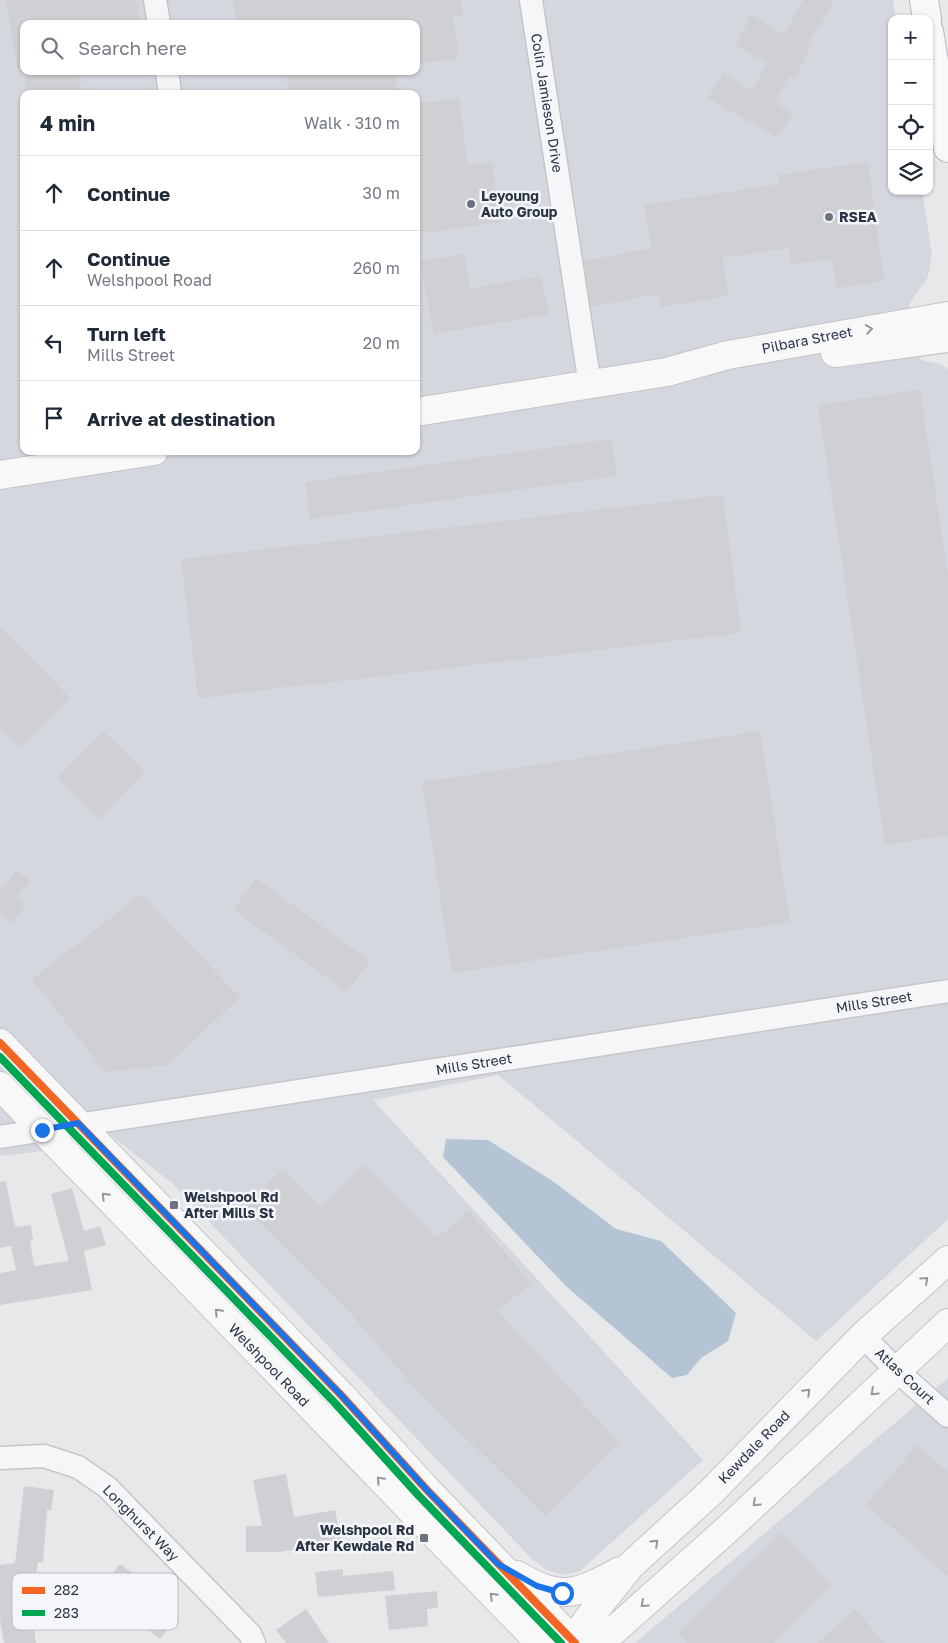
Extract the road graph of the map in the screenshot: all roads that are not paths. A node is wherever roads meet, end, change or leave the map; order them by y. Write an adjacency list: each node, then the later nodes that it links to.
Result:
1 (155, 0): 5 (street)
2 (531, 0): 13 (street, Colin Jamieson Drive)
3 (924, 0): 4 (main road)
4 (926, 15)
5 (158, 20)
6 (933, 56): 9 (main road)
7 (168, 75): 8 (street)
8 (169, 90)
9 (948, 148)
10 (948, 316): 12 (main road, Pilbara Street, one-way to 10)
11 (948, 338): 12 (main road, Pilbara Street)
12 (667, 372): 13 (main road, Pilbara Street)
13 (590, 385): 14 (main road, Pilbara Street)
14 (420, 411)
15 (127, 455): 16 (main road)
16 (0, 474)
17 (948, 991): 20 (street, Mills Street)
18 (0, 1043): 20 (main road)
19 (0, 1086): 21 (main road, Welshpool Road)
20 (78, 1123): 21 (street, Mills Street); 29 (main road)
21 (42, 1130): 22 (street, Mills Street); 31 (main road, Welshpool Road, one-way to 21)
22 (0, 1137)
23 (948, 1260): 25 (main road, Kewdale Road, one-way to 23)
24 (948, 1323): 26 (main road)
25 (863, 1336): 26 (street, Atlas Court); 30 (main road, Kewdale Road, one-way to 25)
26 (897, 1371): 27 (street, Atlas Court); 35 (main road, one-way to 35)
27 (948, 1416)
28 (0, 1458): 33 (street, Longhurst Way)
29 (498, 1564): 30 (main road); 32 (main road)
30 (630, 1566): 32 (main road, Kewdale Road)
31 (517, 1630): 34 (main road, Welshpool Road)
32 (573, 1642)
33 (254, 1643)
34 (540, 1643)
35 (600, 1643)

